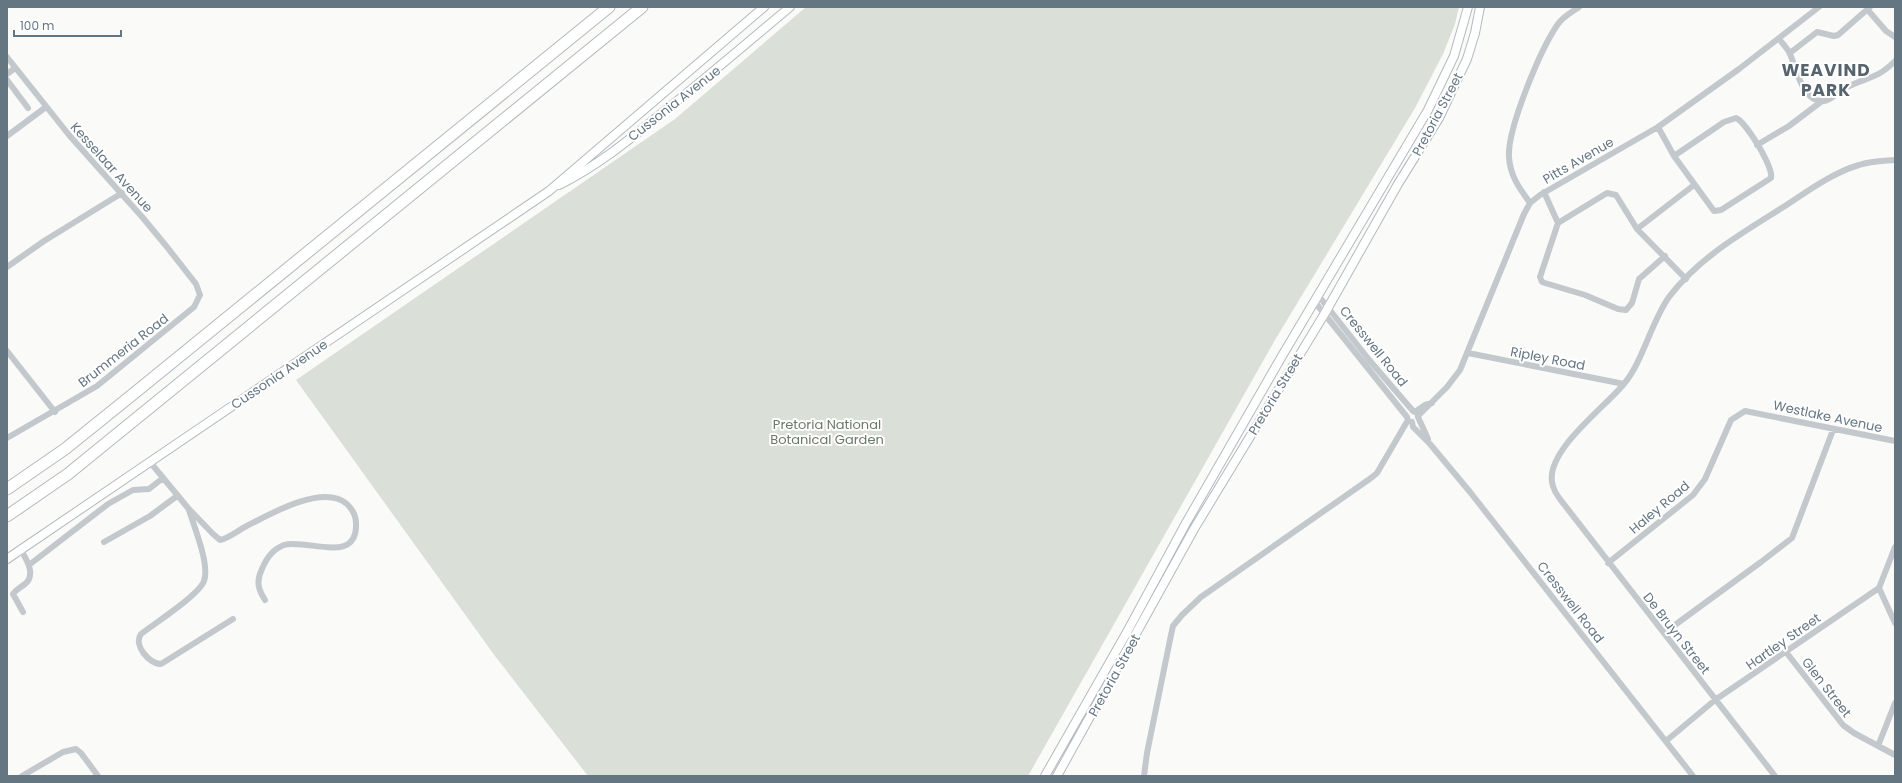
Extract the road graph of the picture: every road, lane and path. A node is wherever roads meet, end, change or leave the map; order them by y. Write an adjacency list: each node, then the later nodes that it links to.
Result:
1 (609, 7): 52 (highway)
2 (642, 7): 55 (highway)
3 (790, 7): 27 (main road, Cussonia Avenue)
4 (1468, 7): 37 (main road, Pretoria Street)
5 (1480, 7): 38 (main road, Pretoria Street)
6 (1579, 7): 30 (street)
7 (1819, 7): 11 (street, Pitts Avenue)
8 (1869, 8): 10 (street); 12 (street)
9 (762, 9): 27 (main road, Cussonia Avenue)
10 (1895, 37)
11 (1779, 39): 12 (street); 21 (street, Pitts Avenue)
12 (1790, 53): 18 (street)
13 (7, 57): 15 (street, Kesselaar Avenue)
14 (1895, 61): 18 (street)
15 (15, 68): 16 (street); 19 (street, Kesselaar Avenue)
16 (7, 74)
17 (7, 80): 20 (street)
18 (1822, 101): 23 (street)
19 (46, 107): 22 (street); 29 (street, Kesselaar Avenue)
20 (28, 108)
21 (1658, 127): 24 (street); 28 (street, Pitts Avenue)
22 (7, 136)
23 (1757, 145): 24 (street); 26 (street)
24 (1674, 156): 26 (street)
25 (1895, 160): 35 (street, De Bruyn Street)
26 (1694, 185): 32 (street)
27 (551, 189): 50 (main road, Cussonia Avenue)
28 (1544, 192): 30 (street, Pitts Avenue); 31 (street)
29 (122, 193): 34 (street); 36 (street, Kesselaar Avenue)
30 (1530, 203): 40 (street, Pitts Avenue)
31 (1558, 223): 32 (street); 33 (street)
32 (1637, 229): 33 (street)
33 (1664, 256): 35 (street)
34 (7, 266)
35 (1686, 279): 41 (street, De Bruyn Street)
36 (200, 292): 42 (street, Brummeria Road)
37 (1316, 298): 38 (street, Cresswell Road); 76 (main road, Pretoria Street)
38 (1326, 310): 44 (street, Cresswell Road); 45 (street, Cresswell Road); 77 (main road, Pretoria Street)
39 (7, 351): 42 (street)
40 (1468, 352): 41 (street, Ripley Road); 44 (street, Pitts Avenue)
41 (1624, 384): 60 (street, De Bruyn Street)
42 (55, 412): 47 (street, Brummeria Road)
43 (1756, 413): 46 (street, Westlake Avenue); 60 (street, Haley Road)
44 (1416, 414): 45 (street); 45 (street); 49 (street, Cresswell Road)
45 (1409, 420): 49 (street, Cresswell Road); 78 (street)
46 (1832, 430): 48 (street, Westlake Avenue); 67 (street)
47 (7, 438)
48 (1895, 441)
49 (1430, 444): 71 (street, Cresswell Road)
50 (150, 462): 51 (street); 58 (main road, Cussonia Avenue)
51 (163, 478): 53 (street); 61 (street)
52 (7, 489)
53 (177, 496): 54 (street); 56 (street)
54 (188, 508): 63 (street); 65 (street)
55 (7, 516)
56 (104, 542)
57 (1895, 547): 62 (street)
58 (20, 550): 59 (main road, Cussonia Avenue); 61 (street)
59 (7, 559)
60 (1608, 563): 67 (street, De Bruyn Street)
61 (29, 565): 64 (street)
62 (1879, 588): 66 (street); 68 (street, Hartley Street)
63 (265, 600)
64 (23, 612)
65 (233, 619)
66 (1895, 624)
67 (1664, 632): 69 (street, De Bruyn Street)
68 (1786, 652): 69 (street, Hartley Street); 72 (street, Glen Street)
69 (1715, 700): 71 (street, Hartley Street); 80 (street, De Bruyn Street)
70 (1895, 703): 72 (street)
71 (1666, 741): 79 (street, Cresswell Road)
72 (1878, 746): 73 (street, Glen Street)
73 (1895, 755)
74 (22, 776): 75 (street)
75 (98, 776)
76 (1045, 776)
77 (1057, 776)
78 (1144, 776)
79 (1693, 776)
80 (1774, 776)

